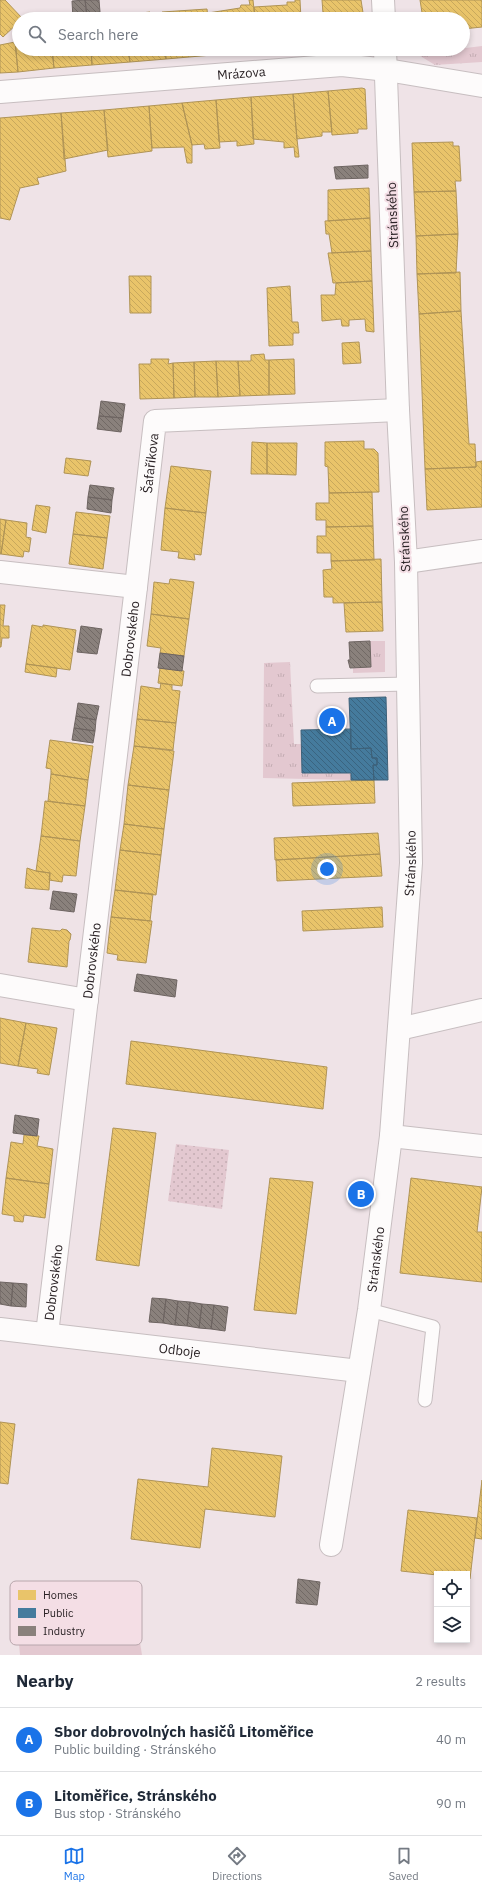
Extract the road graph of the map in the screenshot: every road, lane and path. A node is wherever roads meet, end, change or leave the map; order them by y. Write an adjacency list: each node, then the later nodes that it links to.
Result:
1 (382, 0): 2 (street)
2 (383, 12)
3 (386, 59): 4 (street, Mrázova); 5 (street, Mrázova); 6 (street, Stránského)
4 (482, 86)
5 (0, 92)
6 (398, 410): 8 (street, Stránského); 10 (street, Šafaříkova)
7 (482, 551): 8 (street)
8 (406, 562): 11 (street, Stránského)
9 (0, 572): 10 (street)
10 (136, 587): 14 (street, Dobrovského)
11 (408, 684): 12 (lane); 16 (street, Stránského)
12 (318, 686)
13 (0, 985): 14 (street)
14 (87, 1000): 21 (street, Dobrovského)
15 (482, 1010): 16 (street)
16 (399, 1029): 17 (street, Stránského)
17 (391, 1136): 18 (street); 19 (street, Stránského)
18 (482, 1146)
19 (369, 1310): 22 (street, Stránského); 23 (lane)
20 (0, 1329): 21 (street, Odboje)
21 (47, 1334): 22 (street, Odboje)
22 (359, 1371): 24 (street, Stránského)
23 (425, 1400)
24 (331, 1545)

